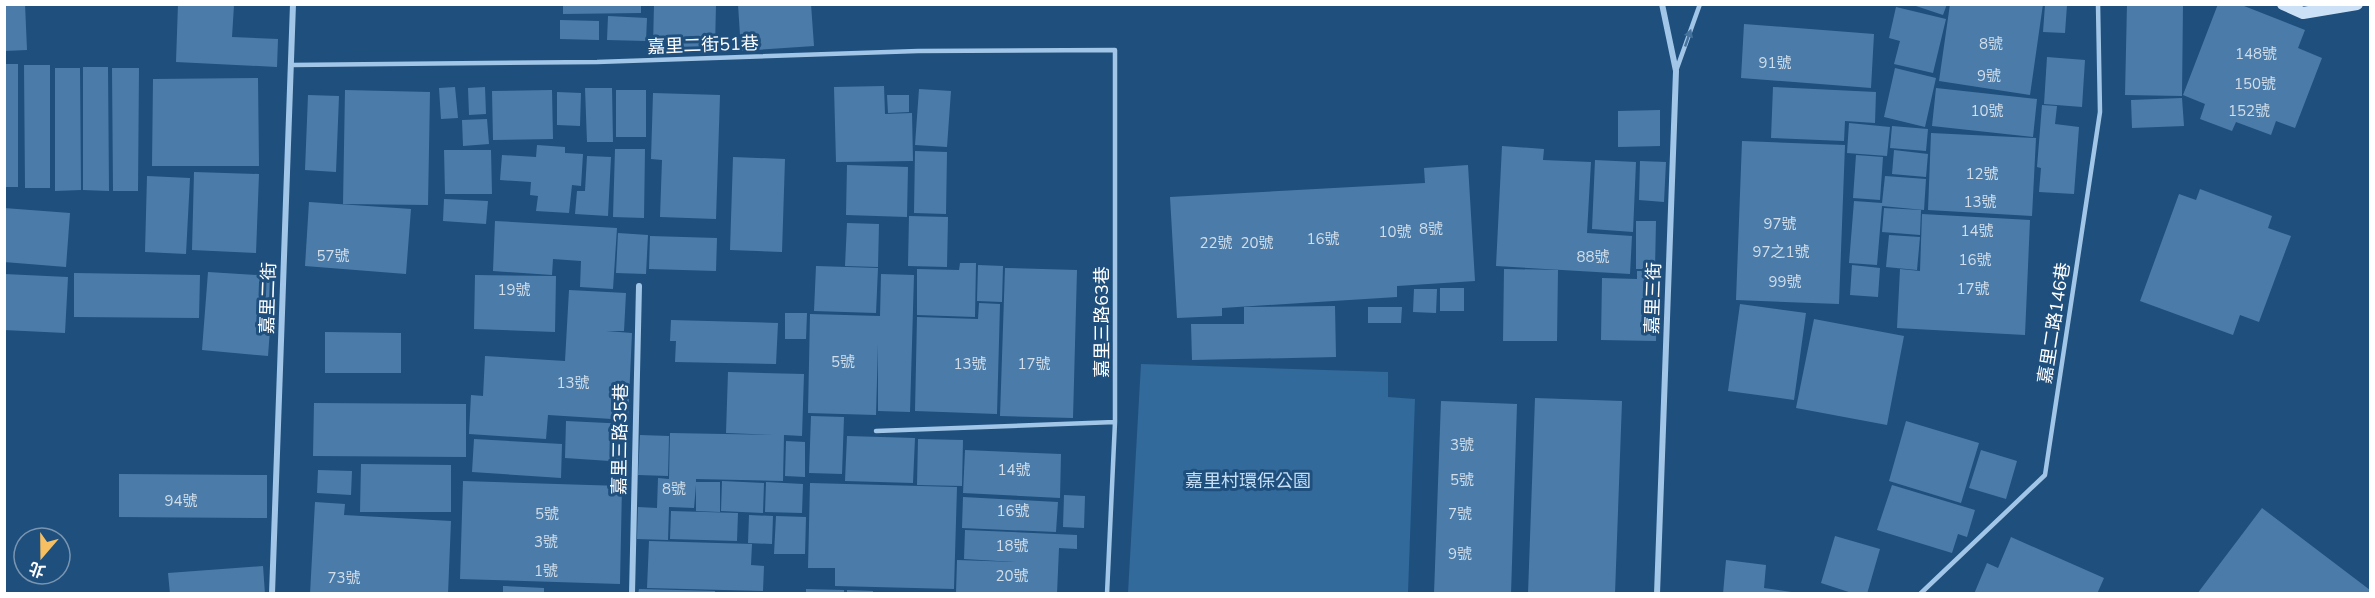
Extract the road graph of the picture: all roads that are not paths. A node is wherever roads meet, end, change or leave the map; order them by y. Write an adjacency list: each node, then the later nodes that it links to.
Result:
1 (293, 4): 8 (street, 嘉里二街)
2 (1662, 4): 9 (street, 嘉里三街)
3 (1700, 4): 9 (lane, one-way to 3)
4 (2098, 4): 17 (lane, 嘉里二路146巷)
5 (2283, 4): 6 (street)
6 (2357, 4)
7 (1115, 50): 8 (lane, 嘉里二街51巷); 11 (lane, 嘉里三路63巷)
8 (291, 65): 13 (street, 嘉里二街)
9 (1676, 71): 16 (street, 嘉里三街)
10 (639, 286): 14 (street, 嘉里三路35巷)
11 (1115, 422): 12 (lane); 15 (lane, 嘉里三路63巷)
12 (876, 431)
13 (272, 594)
14 (632, 594)
15 (1107, 594)
16 (1657, 594)
17 (1920, 594)

